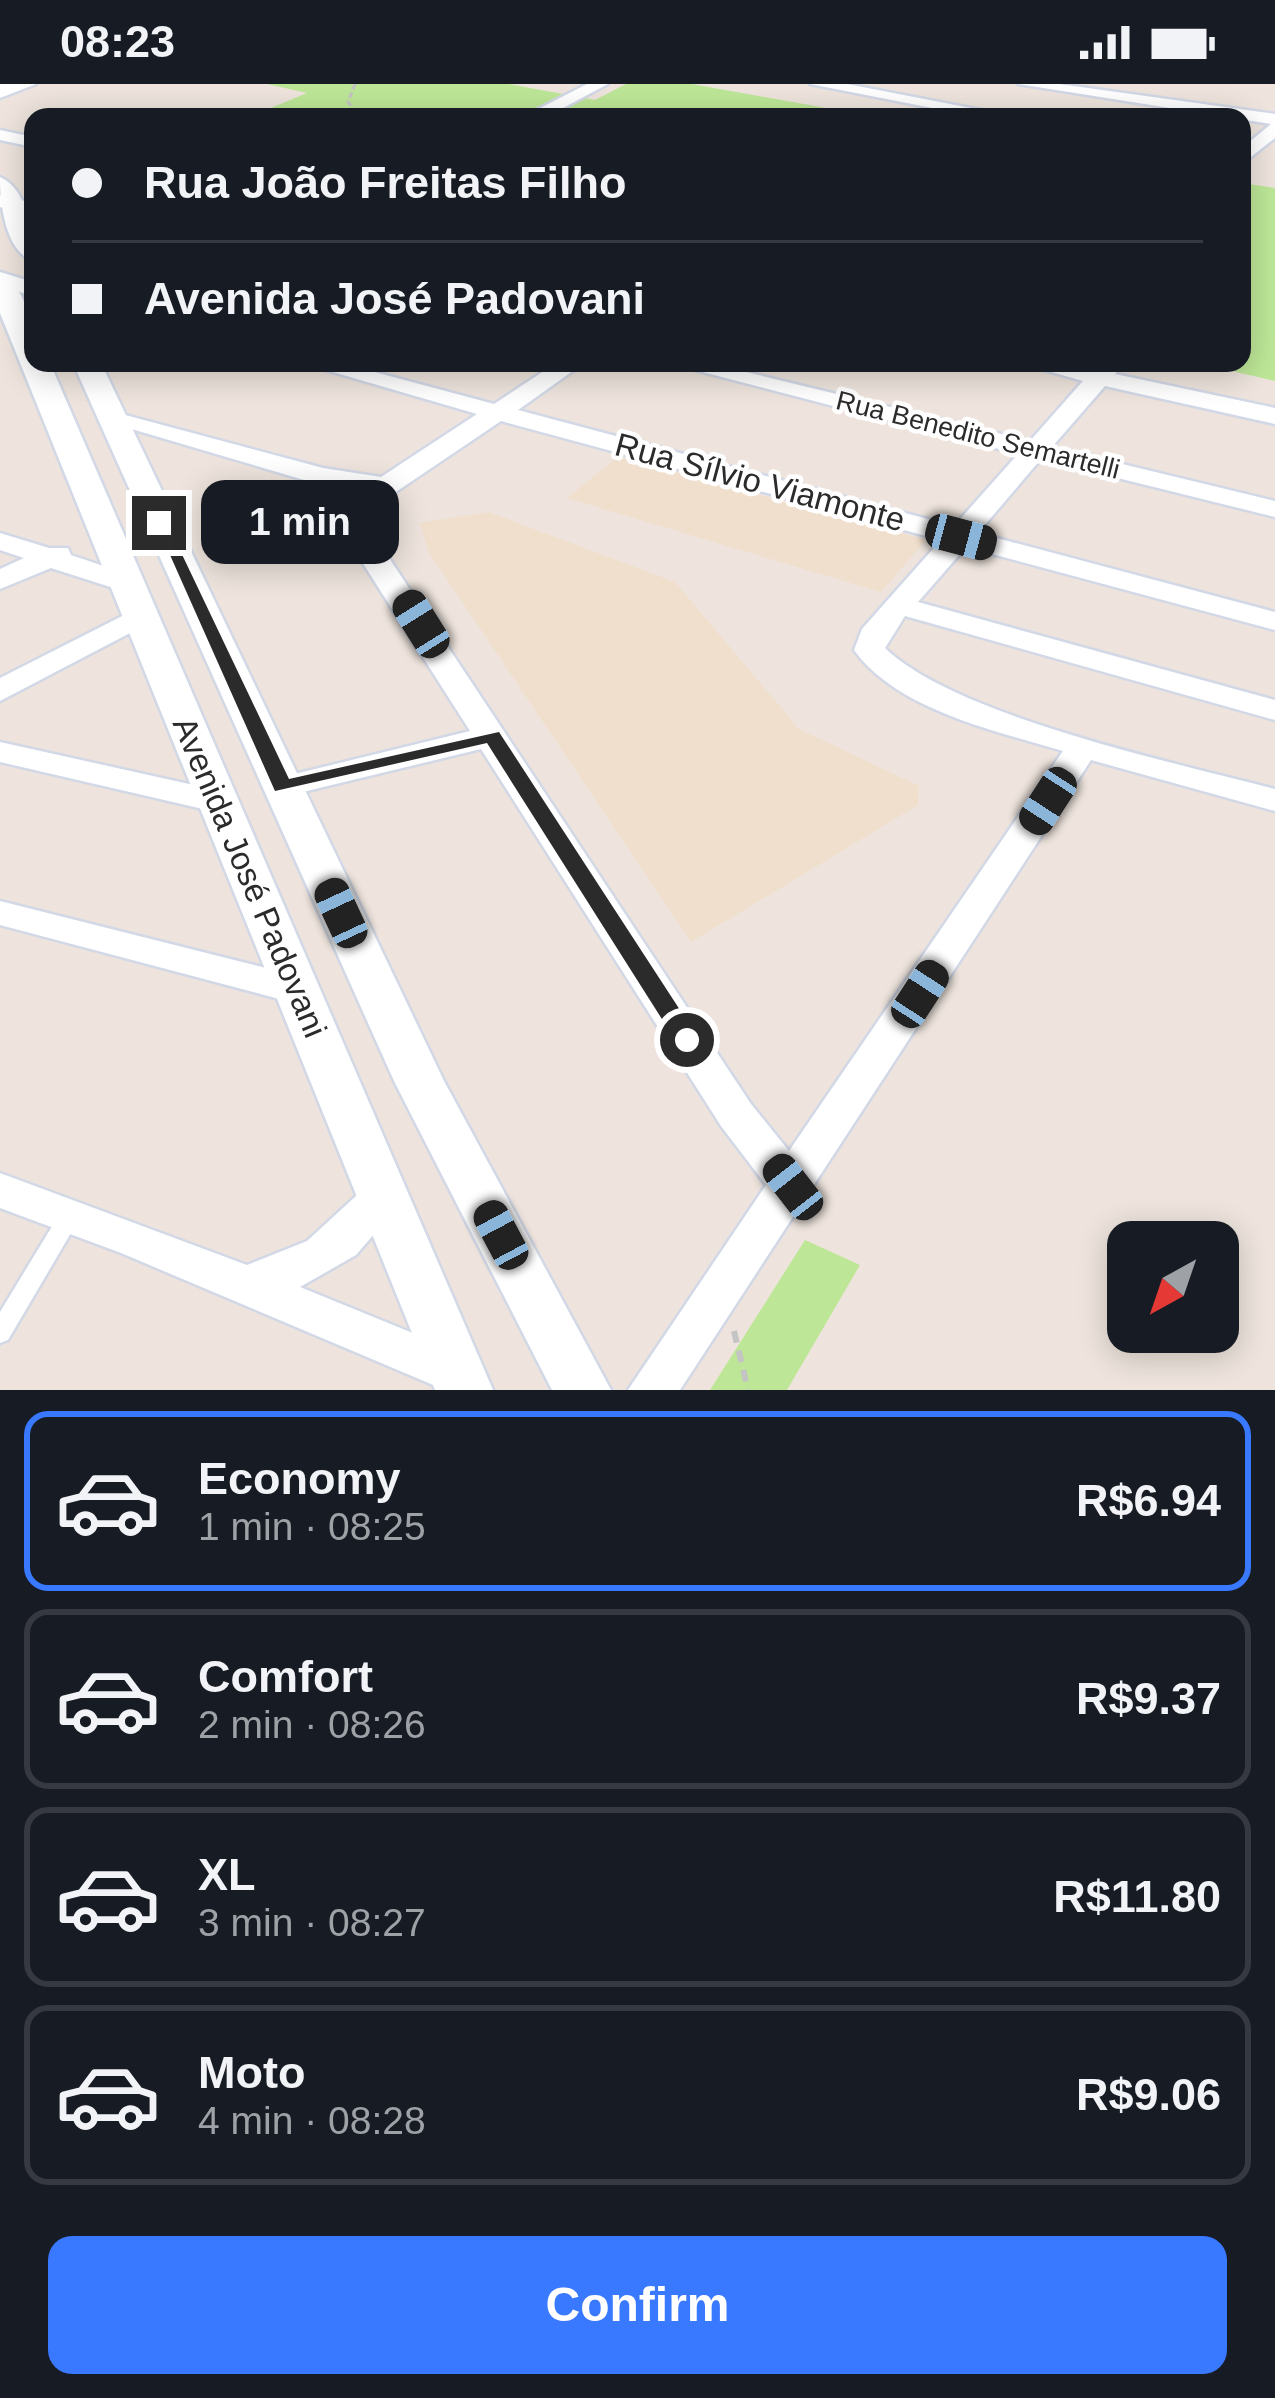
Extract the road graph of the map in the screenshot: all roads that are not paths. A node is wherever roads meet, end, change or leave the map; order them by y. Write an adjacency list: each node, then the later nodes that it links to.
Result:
1 (9, 84): 8 (main road)
2 (25, 84): 8 (main road)
3 (600, 84): 9 (street)
4 (818, 84): 7 (street)
5 (981, 84): 11 (street)
6 (1026, 84): 12 (street)
7 (852, 87): 10 (street)
8 (0, 89)
9 (551, 108)
10 (926, 108)
11 (946, 108)
12 (1213, 108)
13 (1275, 123): 14 (street)
14 (1251, 148)
15 (0, 281): 16 (street, Avenida José Padovani)
16 (24, 335)
17 (40, 372): 35 (street, Avenida José Padovani)
18 (91, 372): 26 (street, Avenida José Padovani)
19 (348, 372): 24 (street, Rua Sílvio Viamonte)
20 (559, 372): 24 (street)
21 (717, 372): 28 (street, Rua Benedito Semartelli)
22 (1103, 372): 28 (street)
23 (1112, 372): 25 (street)
24 (500, 412): 31 (street); 34 (street, Rua Sílvio Viamonte)
25 (1275, 416)
26 (114, 420): 27 (street); 29 (street, Avenida José Padovani)
27 (191, 441): 29 (street); 30 (street)
28 (1036, 449): 32 (street, Rua Benedito Semartelli); 34 (street)
29 (133, 463): 47 (street, Avenida José Padovani)
30 (321, 476): 31 (street); 33 (street)
31 (384, 486): 33 (street)
32 (1275, 508)
33 (350, 512): 44 (street)
34 (961, 537): 40 (street); 41 (street, Rua Sílvio Viamonte)
35 (107, 538): 37 (street); 39 (street, Avenida José Padovani)
36 (0, 541): 37 (street)
37 (48, 555): 38 (street); 39 (street)
38 (0, 580)
39 (133, 599): 42 (street); 49 (street, Avenida José Padovani)
40 (901, 606): 43 (street); 45 (street)
41 (1275, 621)
42 (0, 691)
43 (1275, 710)
44 (492, 736): 47 (street); 52 (street)
45 (1083, 747): 48 (street); 52 (street)
46 (0, 752): 49 (street)
47 (282, 787): 59 (street, Avenida José Padovani)
48 (1275, 800)
49 (216, 801): 51 (street, Avenida José Padovani)
50 (0, 914): 51 (street)
51 (298, 990): 54 (street, Avenida José Padovani)
52 (793, 1187): 60 (street)
53 (0, 1190): 55 (street)
54 (384, 1197): 56 (street); 58 (street, Avenida José Padovani)
55 (70, 1216): 56 (street); 57 (lane)
56 (246, 1285): 58 (street)
57 (0, 1333)
58 (461, 1382)
59 (582, 1390)
60 (653, 1390)

